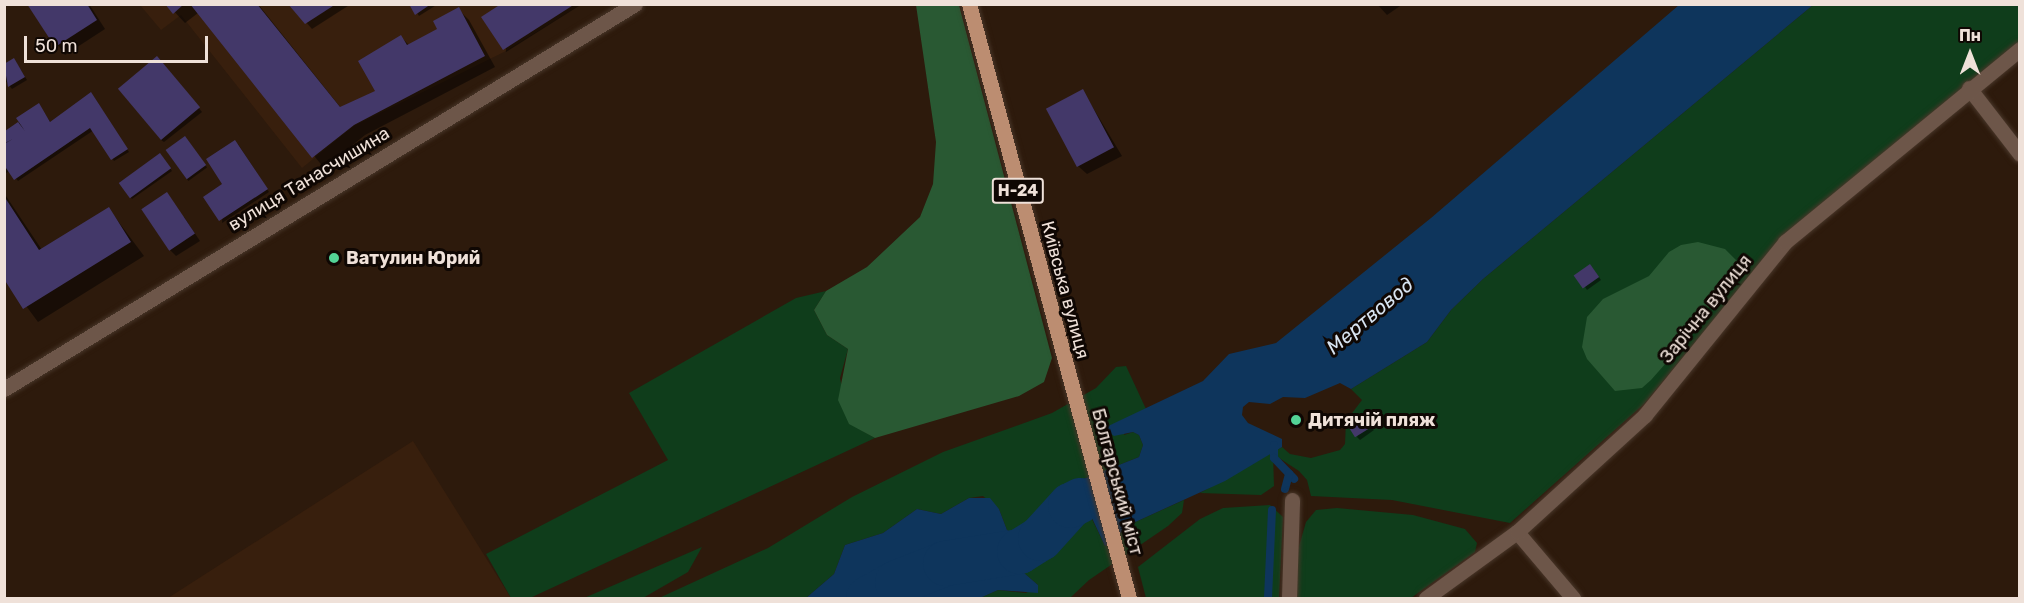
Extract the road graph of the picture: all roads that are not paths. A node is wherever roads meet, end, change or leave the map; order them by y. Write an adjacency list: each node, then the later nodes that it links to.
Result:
1 (635, 4): 7 (street, вулиця Танасчишина)
2 (969, 4): 6 (main road, Київська вулиця / Н-24)
3 (2019, 49): 4 (street, Зарічна вулиця)
4 (1969, 88): 5 (street); 9 (street, Зарічна вулиця)
5 (2019, 154)
6 (1068, 377): 10 (main road, Болгарський міст / Н-24)
7 (4, 389)
8 (1292, 500): 11 (street)
9 (1517, 532): 12 (street, Зарічна вулиця); 13 (street)
10 (1128, 598)
11 (1289, 598)
12 (1426, 598)
13 (1573, 598)

